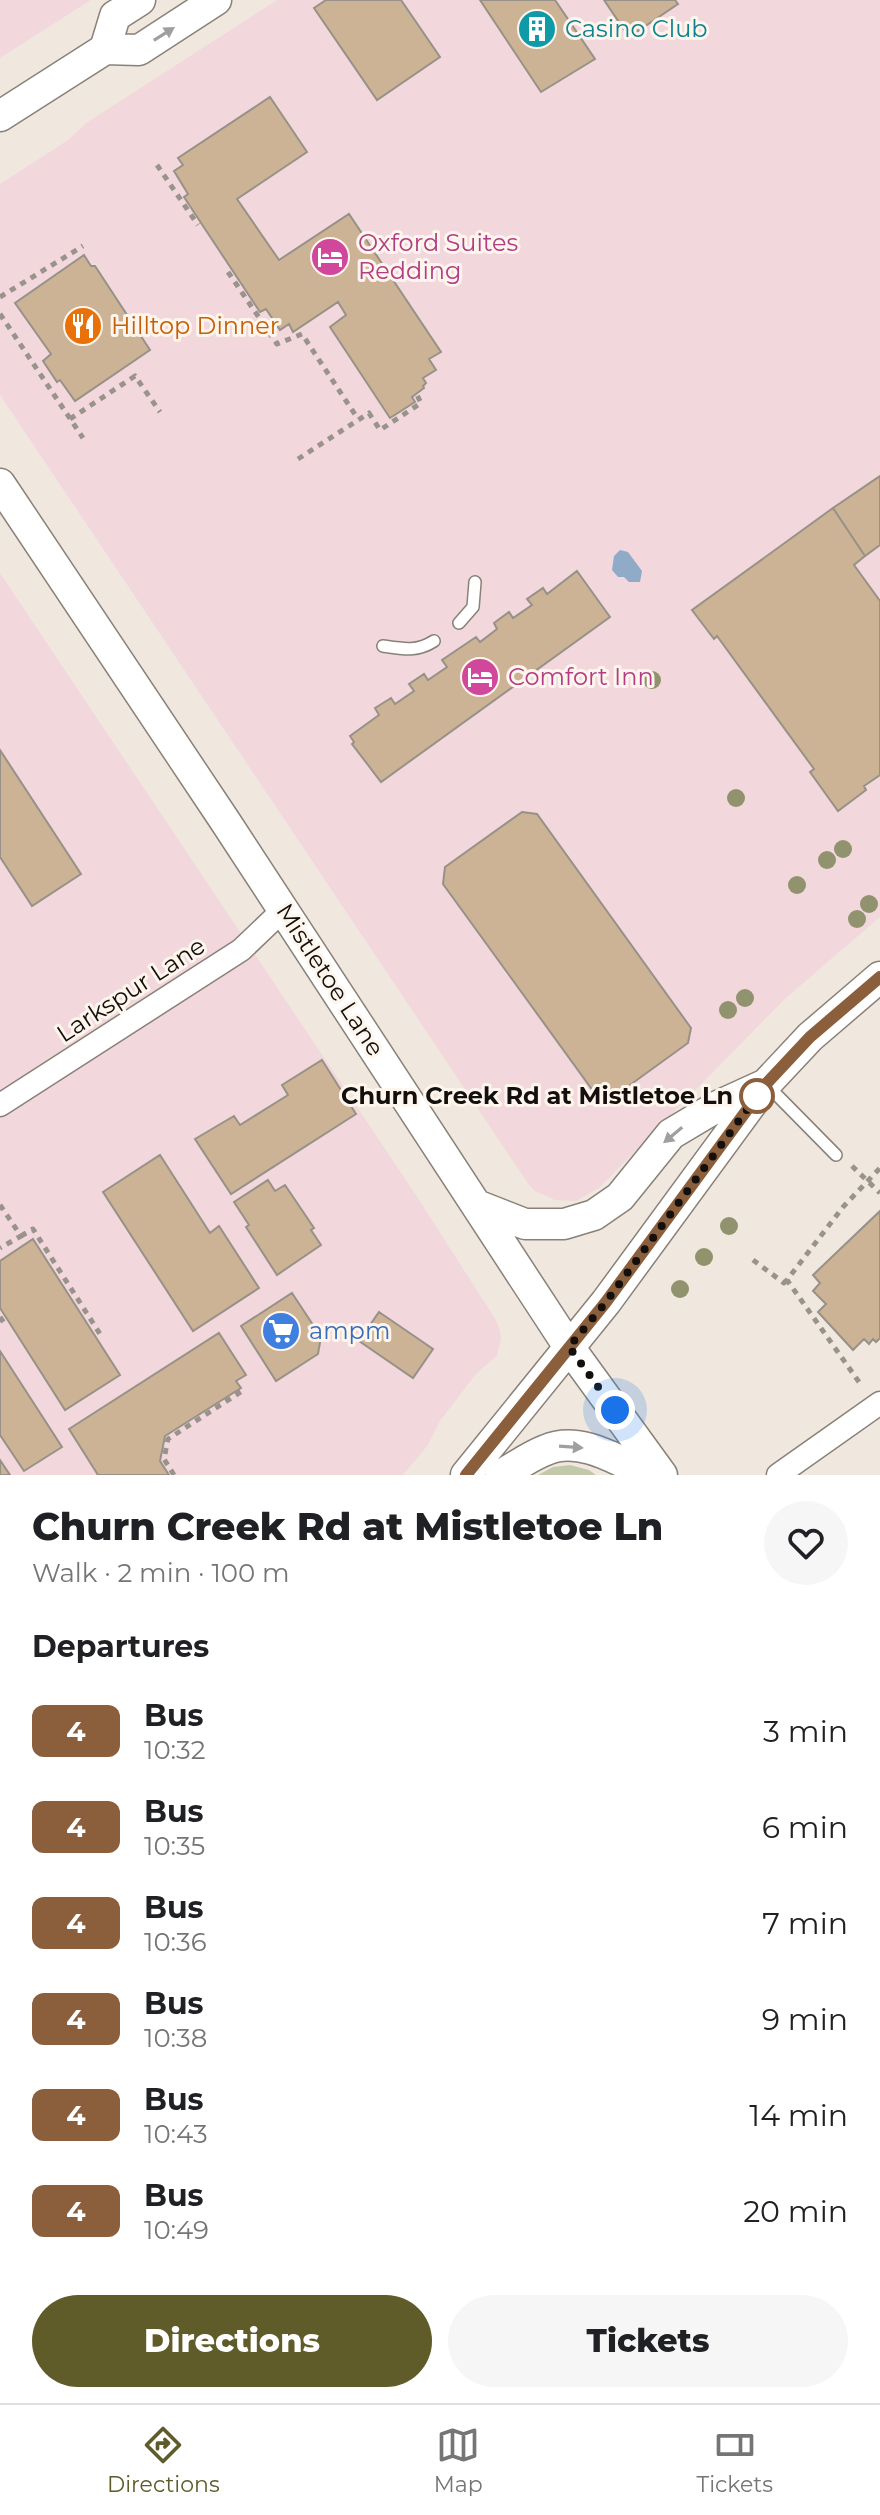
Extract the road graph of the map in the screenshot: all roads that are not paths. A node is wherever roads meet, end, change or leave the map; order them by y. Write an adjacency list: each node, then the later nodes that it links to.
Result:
1 (140, 0): 3 (main road)
2 (216, 0): 3 (main road, one-way to 2)
3 (105, 49): 4 (main road)
4 (0, 116)
5 (0, 484): 10 (main road, Mistletoe Lane)
6 (475, 582): 7 (lane)
7 (459, 623)
8 (434, 641): 9 (lane)
9 (383, 646)
10 (284, 909): 13 (street, Larkspur Lane); 15 (main road, Mistletoe Lane)
11 (880, 977): 12 (main road)
12 (766, 1084): 14 (lane); 15 (main road, one-way to 15); 16 (main road)
13 (0, 1105)
14 (836, 1155)
15 (479, 1206): 16 (main road, Mistletoe Lane)
16 (569, 1347): 18 (main road); 21 (main road, Mistletoe Lane)
17 (878, 1409): 22 (street)
18 (466, 1475)
19 (501, 1475): 20 (main road, one-way to 20)
20 (649, 1475)
21 (662, 1475)
22 (778, 1475)

